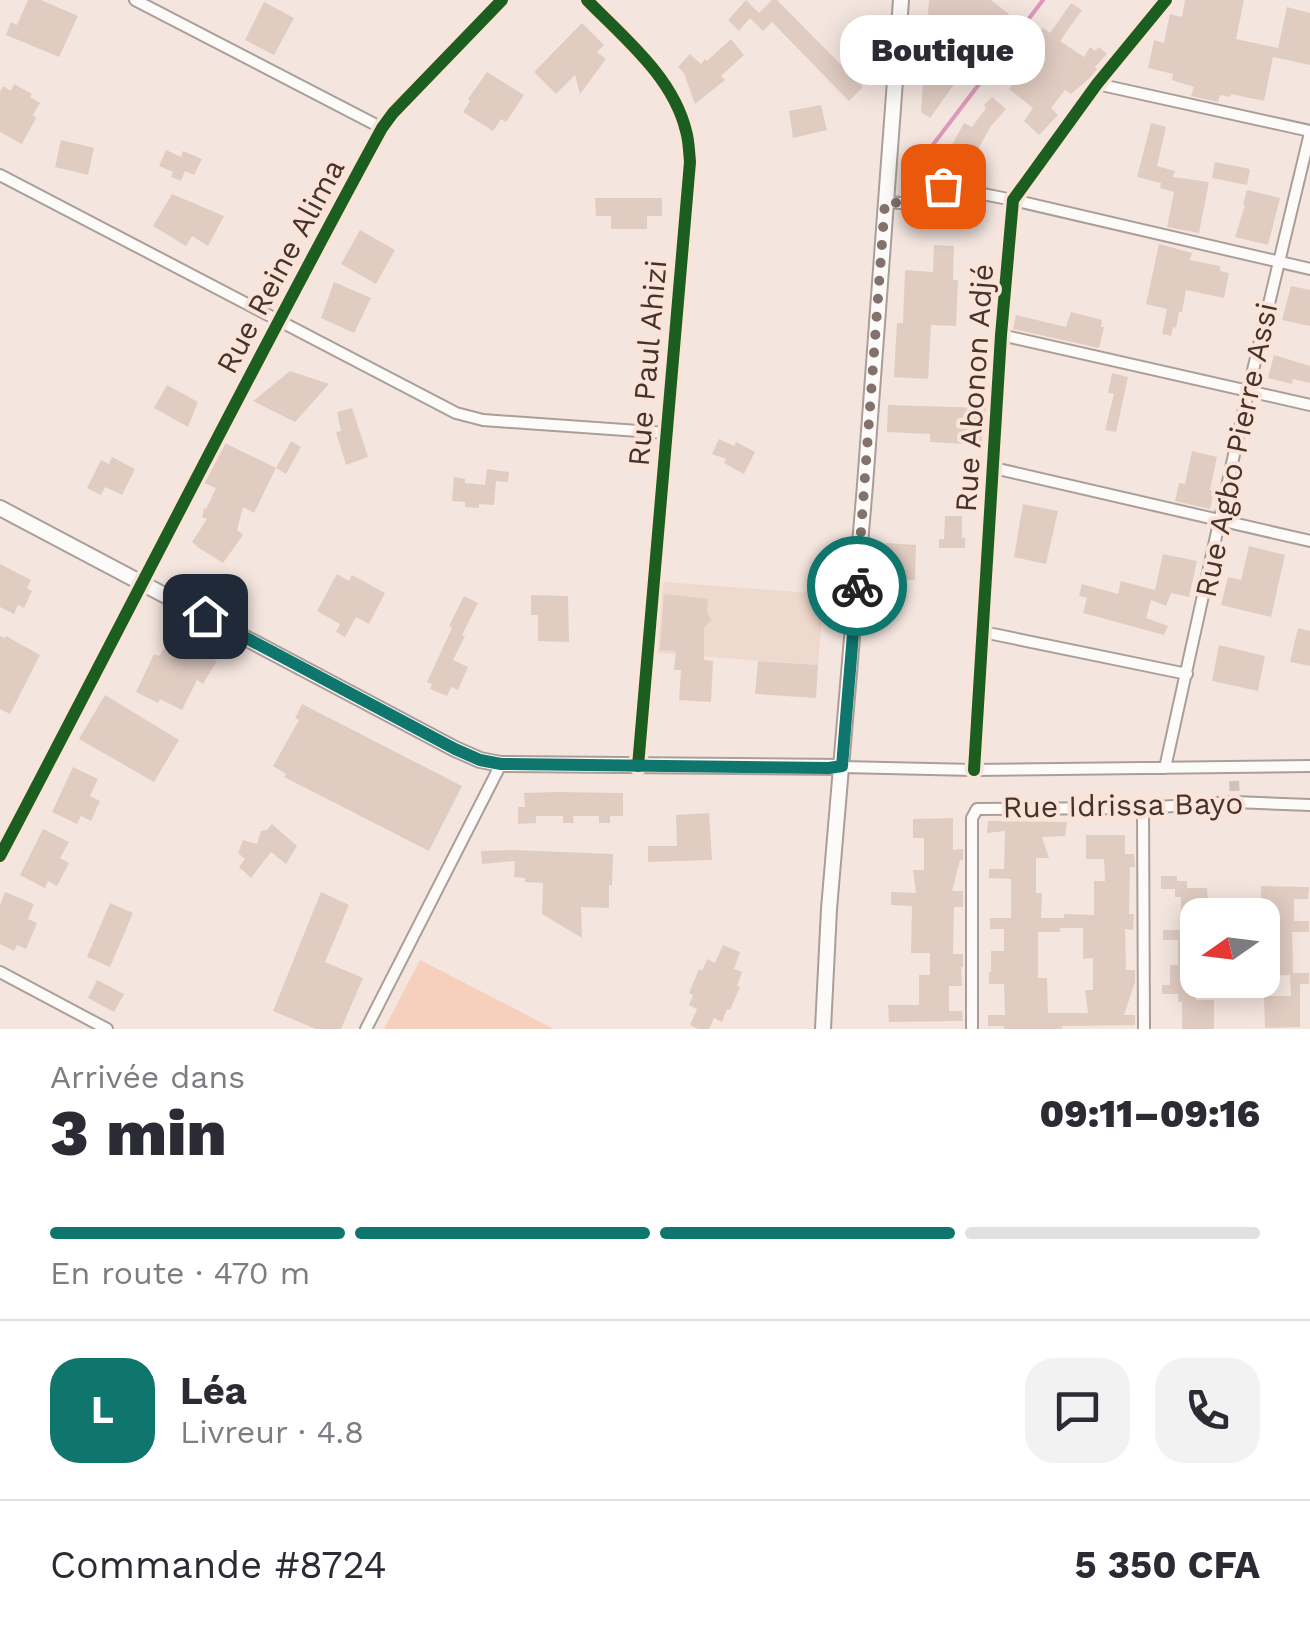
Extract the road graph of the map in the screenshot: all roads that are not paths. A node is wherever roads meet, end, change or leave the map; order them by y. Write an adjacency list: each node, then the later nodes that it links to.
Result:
1 (135, 0): 7 (street)
2 (502, 0): 7 (street, Rue Reine Alima)
3 (587, 0): 18 (street, Rue Paul Ahizi)
4 (901, 0): 11 (main road)
5 (1166, 0): 6 (street)
6 (1097, 84): 8 (street); 10 (street)
7 (382, 128): 14 (street, Rue Reine Alima)
8 (1310, 132): 12 (street, Rue Agbo Pierre Assi)
9 (0, 175): 14 (street)
10 (1014, 200): 11 (street); 12 (street); 15 (street, Rue Abonon Adjé)
11 (885, 202): 29 (main road)
12 (1278, 262): 13 (street); 16 (street, Rue Agbo Pierre Assi)
13 (1310, 269)
14 (278, 320): 18 (street); 23 (street, Rue Reine Alima)
15 (1001, 335): 16 (street); 19 (street, Rue Abonon Adjé)
16 (1248, 391): 17 (street); 21 (street, Rue Agbo Pierre Assi)
17 (1310, 405)
18 (666, 433): 28 (street, Rue Paul Ahizi)
19 (994, 468): 21 (street); 24 (street, Rue Abonon Adjé)
20 (0, 508): 23 (main road)
21 (1220, 521): 22 (street); 25 (street, Rue Agbo Pierre Assi)
22 (1310, 541)
23 (144, 584): 26 (main road); 36 (street, Rue Reine Alima)
24 (983, 632): 25 (street); 32 (street, Rue Abonon Adjé)
25 (1187, 674): 30 (street, Rue Agbo Pierre Assi)
26 (501, 764): 28 (main road); 39 (street)
27 (1310, 764): 31 (street)
28 (638, 766): 29 (main road)
29 (842, 766): 32 (street); 40 (main road)
30 (1165, 768): 31 (street); 32 (street)
31 (1234, 768): 33 (street)
32 (974, 770)
33 (1234, 781)
34 (1310, 805): 35 (street, Rue Idrissa Bayo)
35 (1143, 808): 41 (street, Rue Idrissa Bayo); 42 (street)
36 (0, 856)
37 (0, 972): 38 (street)
38 (104, 1028)
39 (366, 1029)
40 (824, 1029)
41 (972, 1029)
42 (1144, 1029)

